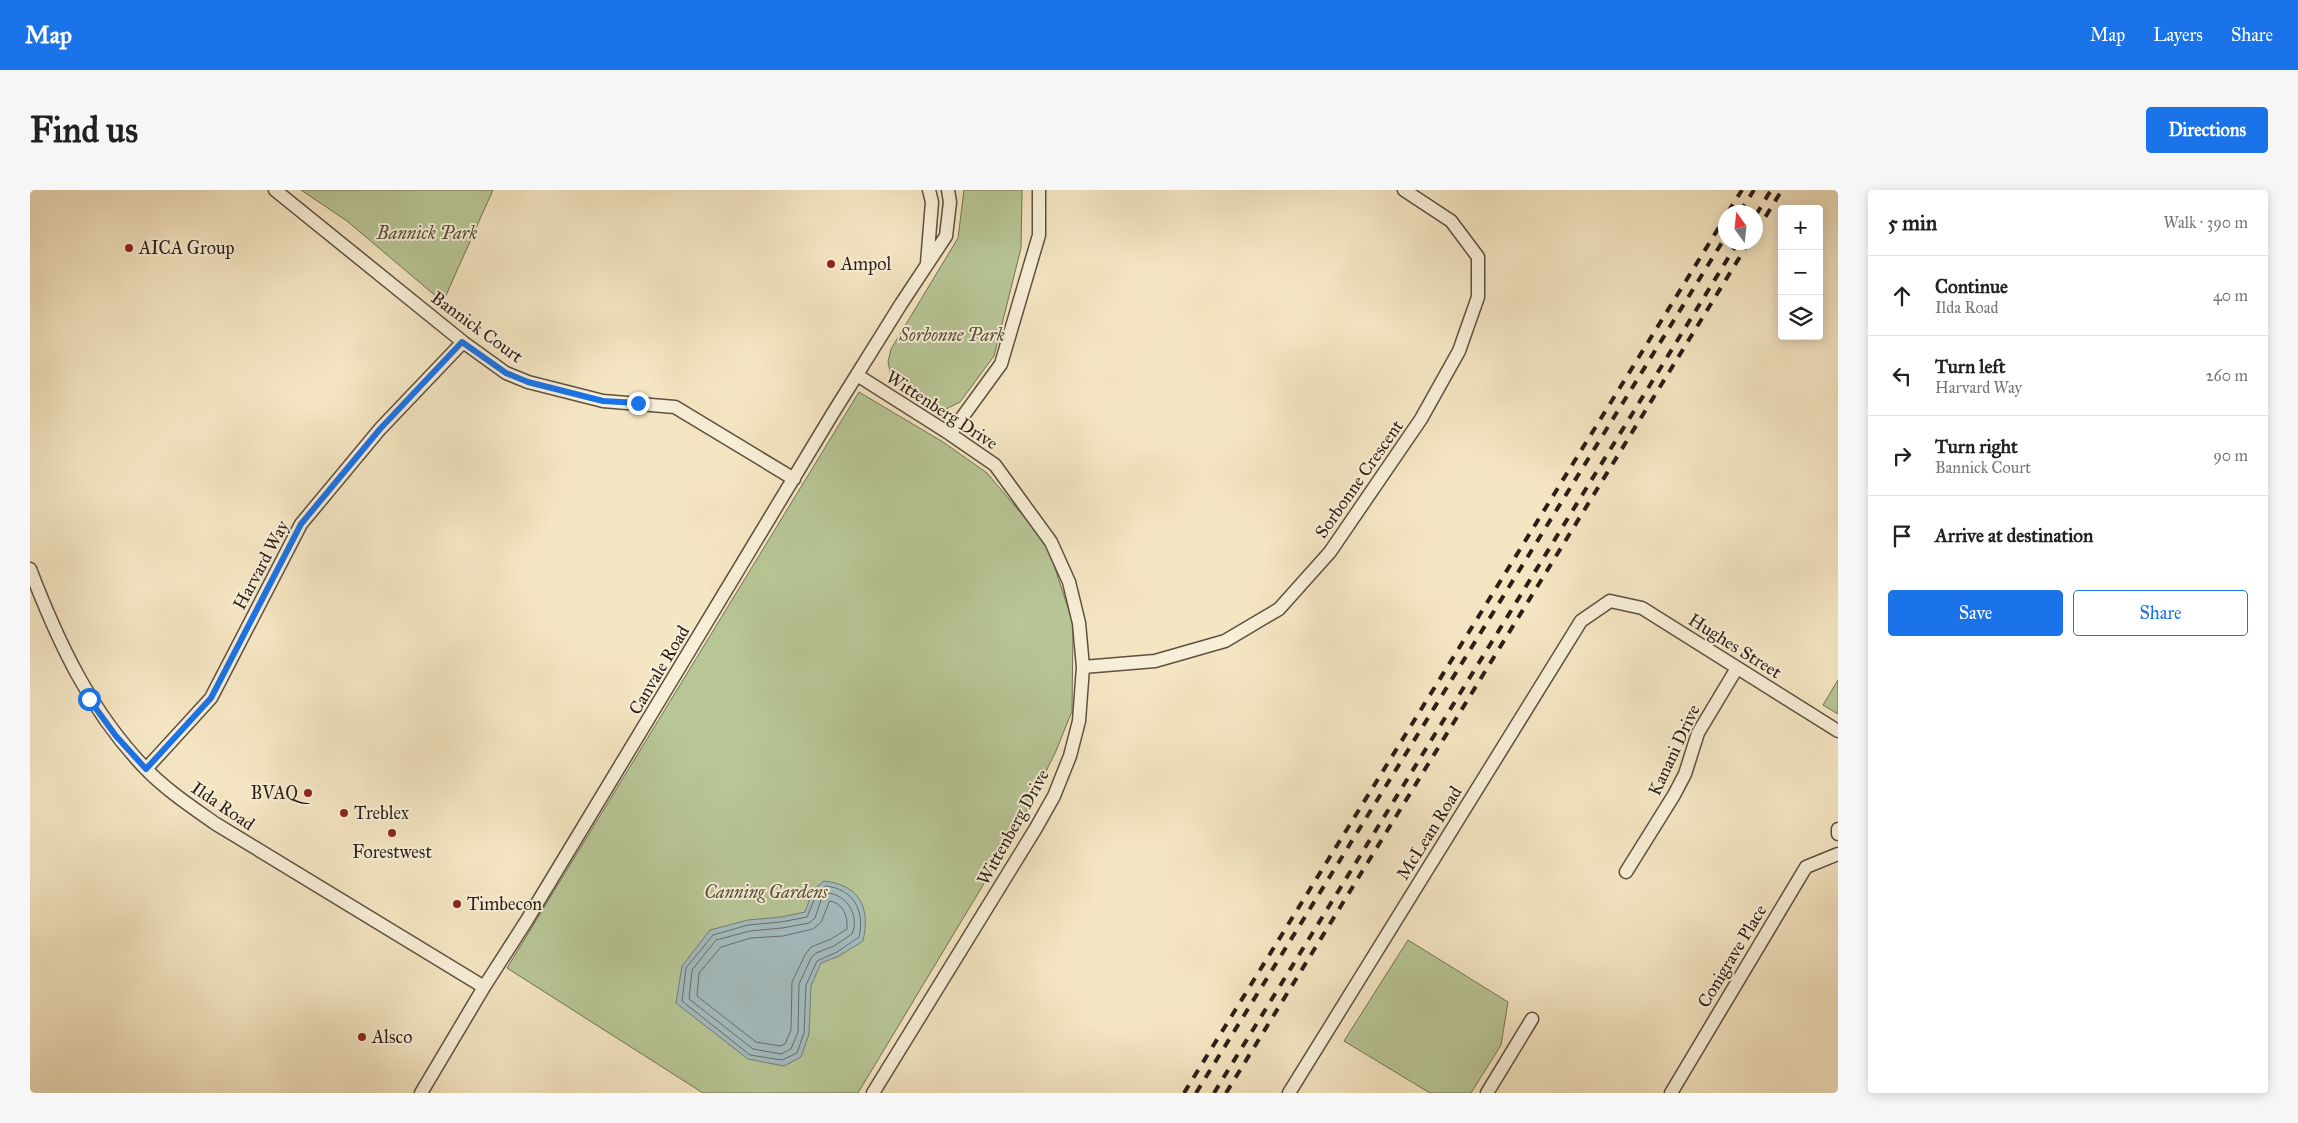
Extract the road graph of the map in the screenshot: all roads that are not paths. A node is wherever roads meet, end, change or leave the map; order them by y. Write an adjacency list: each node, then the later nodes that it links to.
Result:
1 (275, 190): 7 (street, Bannick Court)
2 (929, 190): 6 (street, Canvale Road)
3 (948, 190): 6 (street, Canvale Road)
4 (1039, 190): 9 (street)
5 (1404, 190): 13 (street, Sorbonne Crescent)
6 (927, 265): 8 (street, Canvale Road)
7 (462, 342): 10 (street, Bannick Court); 16 (street, Harvard Way)
8 (856, 375): 9 (street, Wittenberg Drive); 10 (street, Canvale Road)
9 (950, 434): 13 (street, Wittenberg Drive)
10 (794, 479): 21 (street, Canvale Road)
11 (30, 570): 16 (street, Ilda Road)
12 (1610, 601): 14 (street, Hughes Street); 25 (street, McLean Road)
13 (1083, 667): 24 (street, Wittenberg Drive)
14 (1737, 668): 15 (street, Hughes Street); 20 (street, Kanani Drive)
15 (1838, 731)
16 (146, 769): 21 (street, Ilda Road)
17 (1838, 829): 18 (street)
18 (1838, 834)
19 (1838, 854): 27 (street, Conigrave Place)
20 (1626, 872)
21 (484, 987): 23 (street, Canvale Road)
22 (1532, 1019): 26 (street)
23 (421, 1093)
24 (873, 1093)
25 (1289, 1093)
26 (1487, 1093)
27 (1671, 1093)

